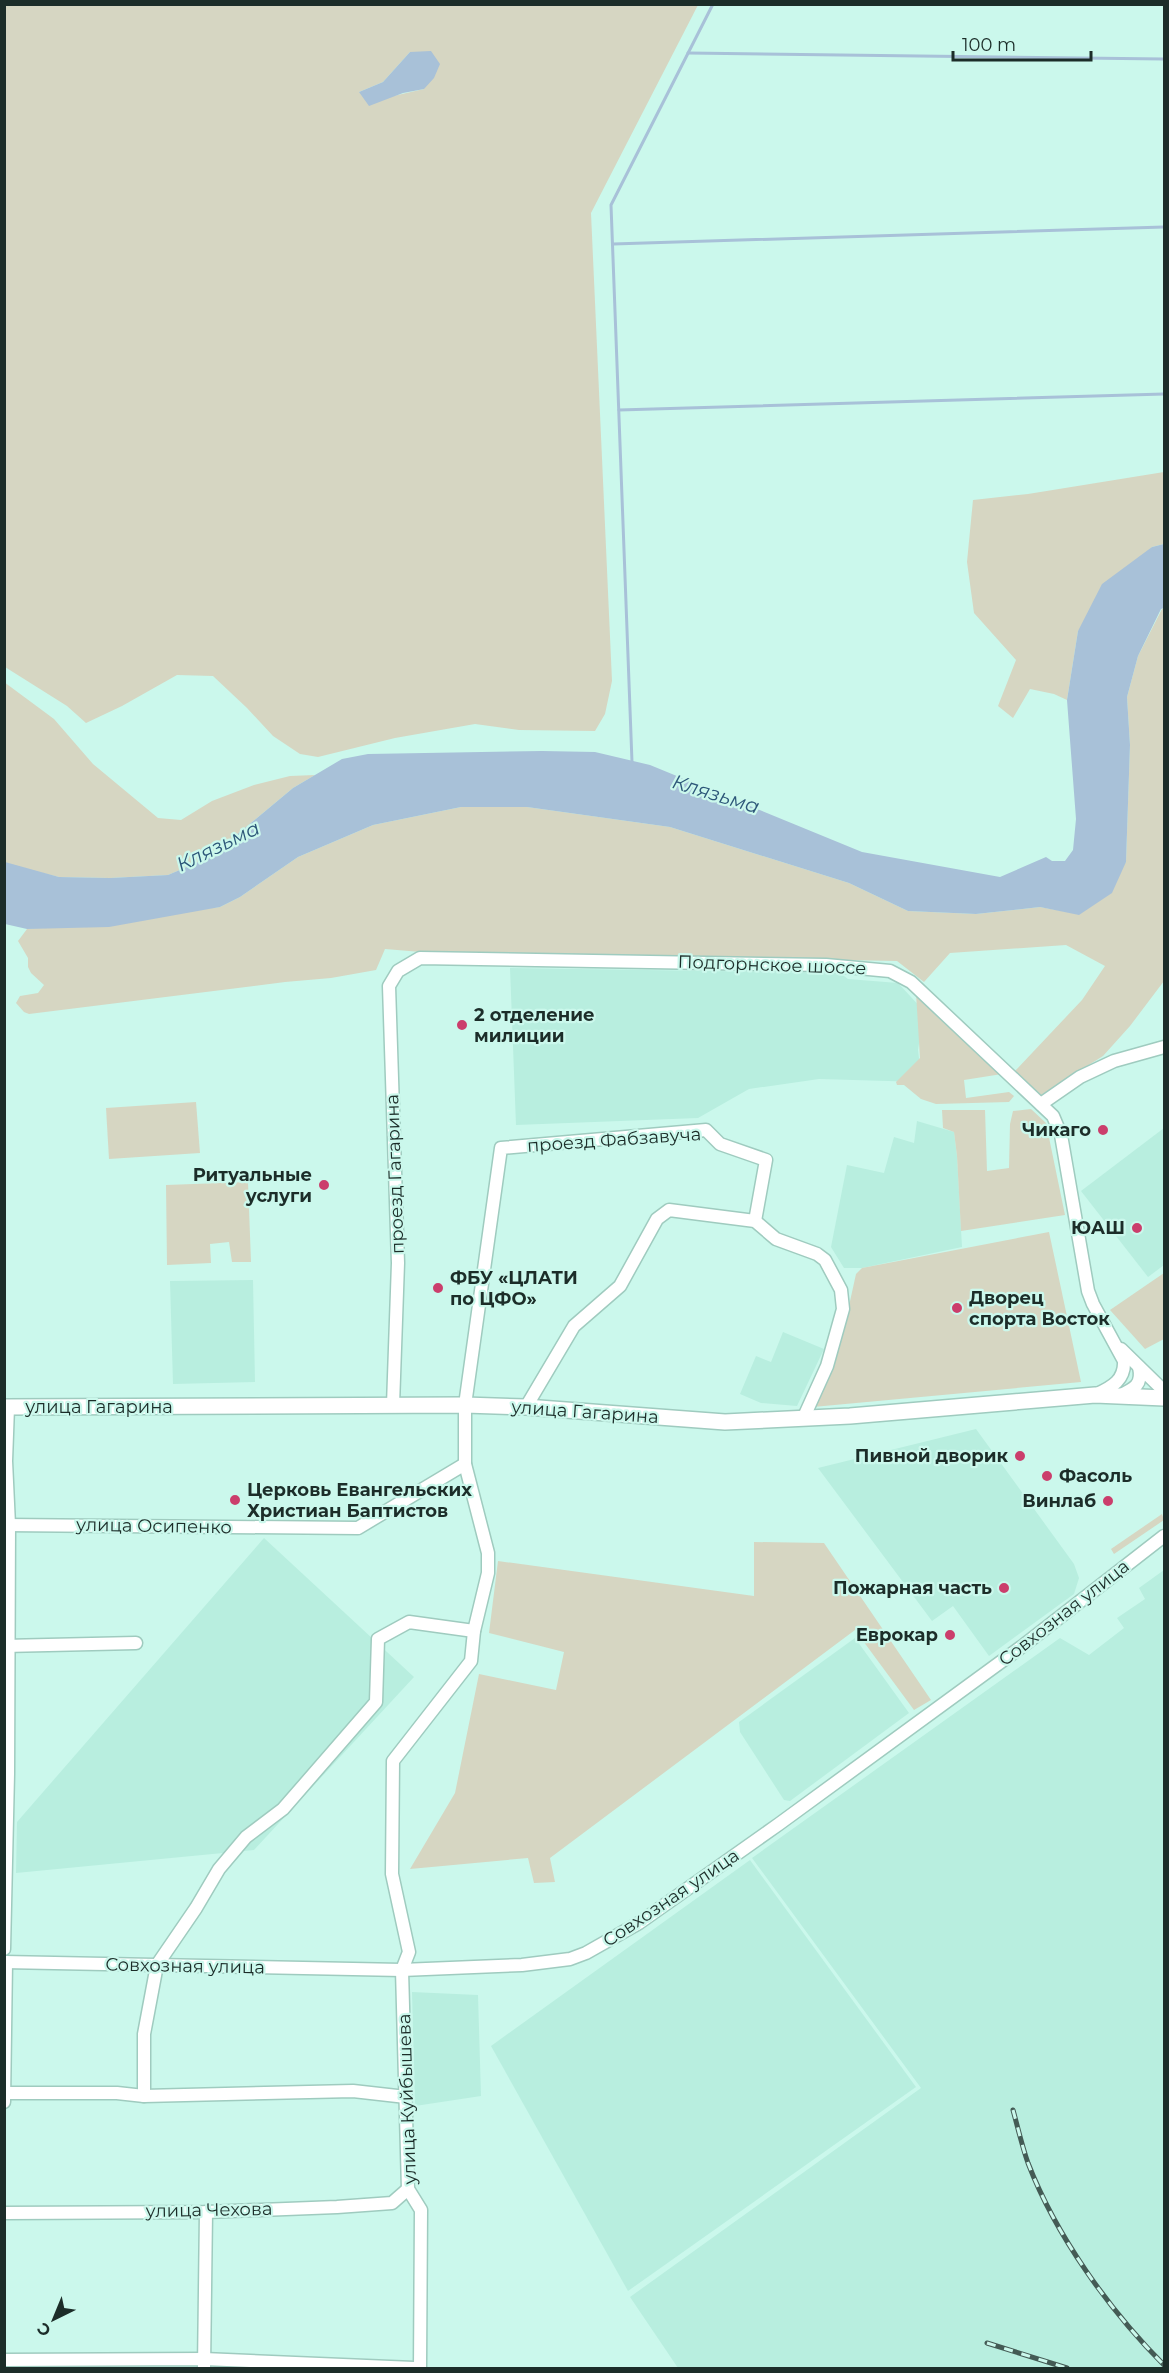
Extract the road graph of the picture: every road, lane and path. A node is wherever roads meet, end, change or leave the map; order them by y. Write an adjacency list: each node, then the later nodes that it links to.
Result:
1 (420, 958): 3 (street, Подгорнское шоссе); 12 (street, проезд Гагарина)
2 (1164, 1047): 3 (street)
3 (1041, 1104): 6 (street, Подгорнское шоссе)
4 (501, 1148): 5 (street, проезд Фабзавуча); 13 (street, улица Куйбышева)
5 (755, 1221): 15 (street); 16 (street)
6 (1110, 1337): 7 (street); 9 (street, Подгорнское шоссе)
7 (1139, 1367): 8 (street); 10 (street)
8 (1164, 1391)
9 (1095, 1395): 10 (main road, улица Гагарина); 16 (main road, улица Гагарина)
10 (1118, 1396): 11 (main road, улица Гагарина)
11 (1164, 1398)
12 (393, 1405): 13 (main road, улица Гагарина); 14 (main road, улица Гагарина)
13 (465, 1405): 15 (main road, улица Гагарина); 17 (street, улица Куйбышева)
14 (6, 1407): 18 (street)
15 (525, 1407): 16 (main road, улица Гагарина)
16 (803, 1419)
17 (465, 1464): 18 (street, улица Осипенко); 20 (street, улица Куйбышева)
18 (7, 1525): 22 (street)
19 (1164, 1536): 26 (street, Совхозная улица)
20 (474, 1631): 25 (street); 26 (street, улица Куйбышева)
21 (136, 1643): 22 (street)
22 (6, 1646): 23 (street)
23 (6, 1774): 24 (street)
24 (5, 1958): 25 (street, Совхозная улица); 28 (street)
25 (157, 1965): 26 (street, Совхозная улица); 27 (street)
26 (402, 1970): 29 (street, улица Куйбышева)
27 (144, 2096): 28 (street); 29 (street)
28 (5, 2097)
29 (406, 2097): 30 (street, улица Куйбышева)
30 (408, 2189): 31 (street, улица Чехова); 36 (street, улица Куйбышева)
31 (206, 2212): 32 (street, улица Чехова); 34 (street)
32 (4, 2213)
33 (4, 2360): 34 (street)
34 (204, 2364): 35 (street)
35 (414, 2368)
36 (420, 2368)

